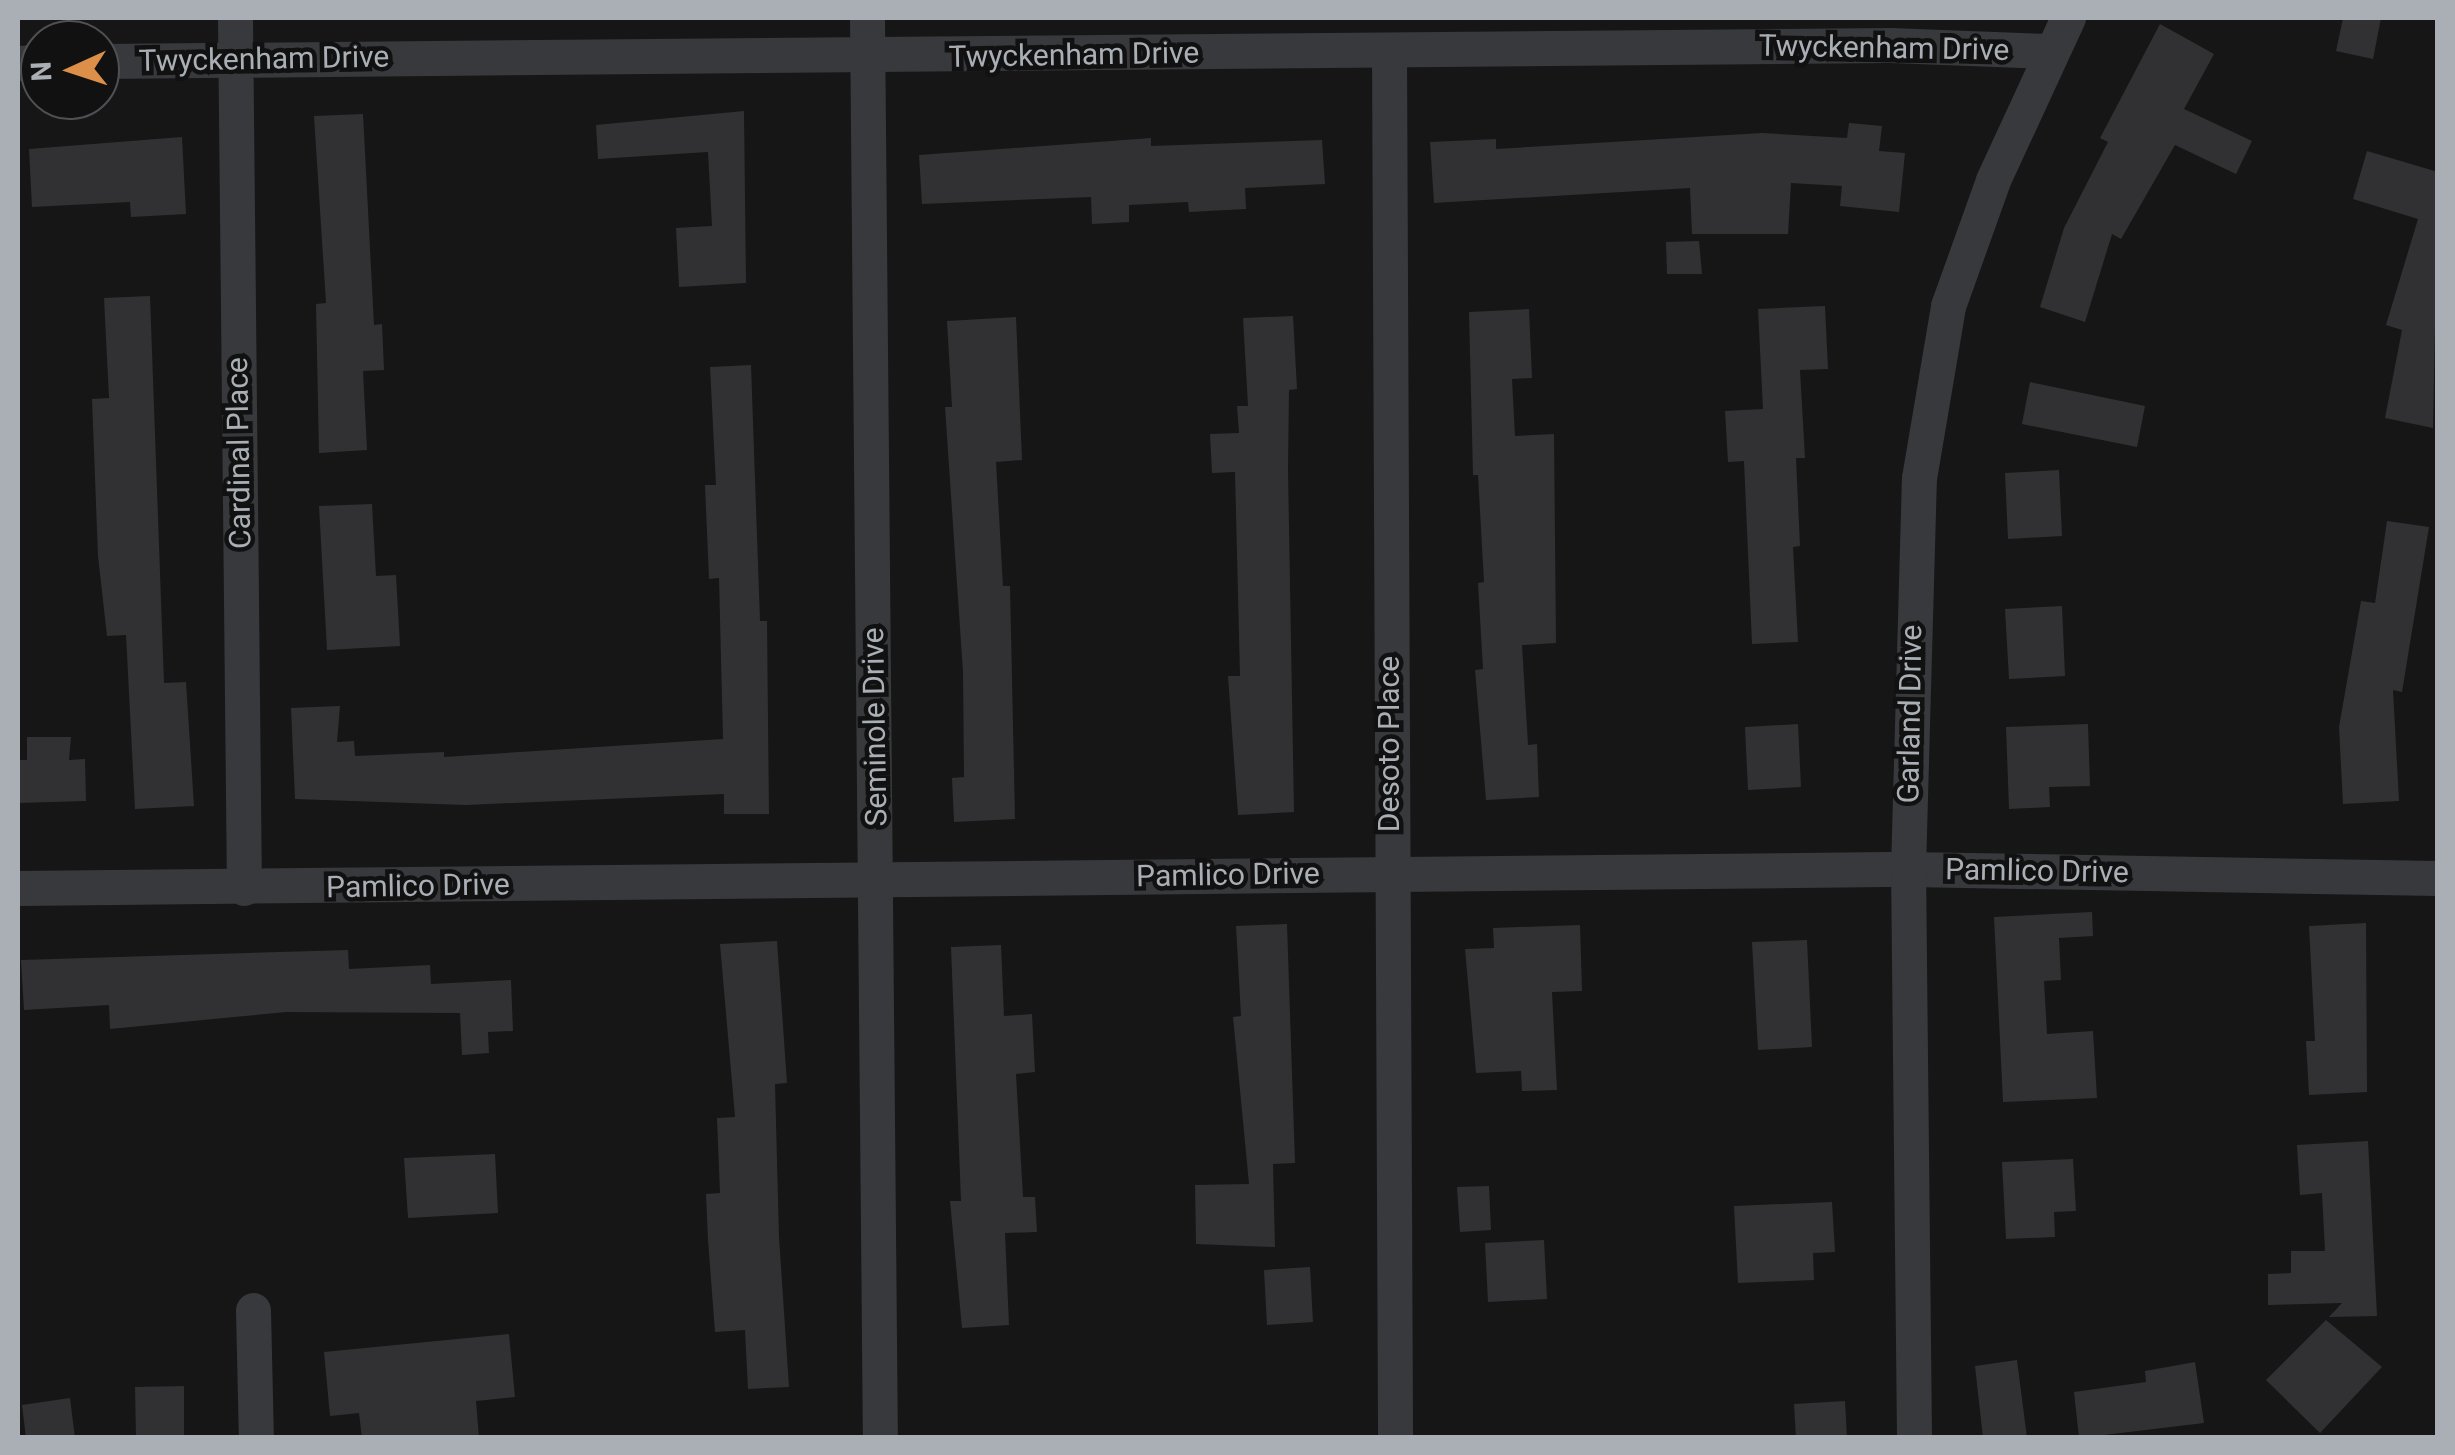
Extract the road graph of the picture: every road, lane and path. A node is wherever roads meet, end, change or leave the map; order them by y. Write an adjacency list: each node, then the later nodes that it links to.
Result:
1 (235, 18): 6 (street, Cardinal Place)
2 (867, 18): 7 (street, Seminole Drive)
3 (2068, 18): 5 (street, Garland Drive)
4 (1389, 50): 5 (street, Twyckenham Drive); 7 (street, Twyckenham Drive); 10 (street, Desoto Place)
5 (2048, 51): 9 (street, Garland Drive)
6 (236, 58): 7 (street, Twyckenham Drive); 8 (street, Twyckenham Drive); 14 (street, Cardinal Place)
7 (869, 58): 12 (street, Seminole Drive)
8 (120, 61)
9 (1908, 869): 10 (street, Pamlico Drive); 11 (street, Pamlico Drive); 19 (street, Garland Drive)
10 (1389, 872): 12 (street, Pamlico Drive); 18 (street, Desoto Place)
11 (2438, 878)
12 (876, 880): 14 (street, Pamlico Drive); 17 (street, Seminole Drive)
13 (18, 888): 14 (street, Pamlico Drive)
14 (244, 888)
15 (253, 1310): 16 (street)
16 (256, 1438)
17 (880, 1438)
18 (1394, 1438)
19 (1914, 1438)

